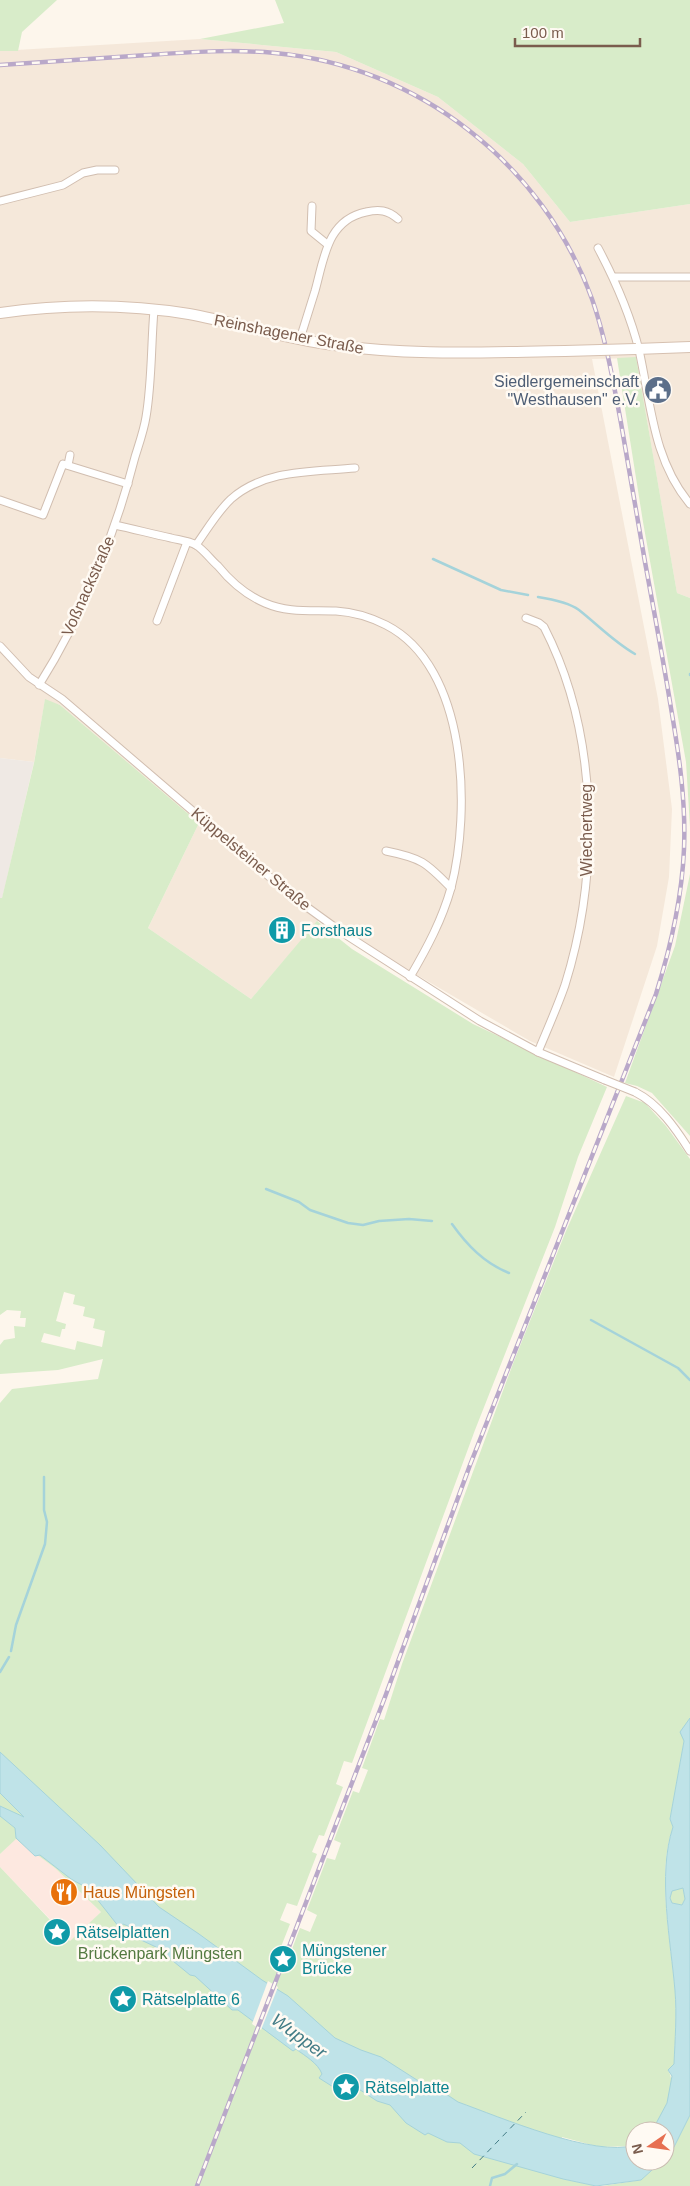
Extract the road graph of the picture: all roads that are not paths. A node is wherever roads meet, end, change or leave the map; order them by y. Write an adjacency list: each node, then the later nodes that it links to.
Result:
1 (115, 170): 2 (street)
2 (0, 201)
3 (312, 206): 5 (street)
4 (398, 219): 5 (street)
5 (327, 244): 11 (street)
6 (598, 248): 7 (street)
7 (614, 277): 8 (street); 13 (street)
8 (690, 277)
9 (154, 310): 10 (main road, Reinshagener Straße); 11 (main road, Reinshagener Straße); 17 (street, Voßnackstraße)
10 (0, 313)
11 (300, 339): 13 (main road, Reinshagener Straße, bridge)
12 (690, 347): 13 (main road, Reinshagener Straße)
13 (637, 349): 19 (street)
14 (70, 455): 15 (street)
15 (68, 465): 17 (street); 18 (street)
16 (355, 468): 22 (street)
17 (128, 484): 20 (street, Voßnackstraße)
18 (0, 500)
19 (690, 504)
20 (115, 525): 21 (street); 26 (street, Voßnackstraße)
21 (187, 542): 22 (street); 24 (street)
22 (196, 545): 28 (street)
23 (526, 618): 30 (street, Wiechertweg)
24 (157, 621)
25 (0, 646): 26 (street, Küppelsteiner Straße)
26 (39, 685): 29 (street, Küppelsteiner Straße)
27 (386, 850): 28 (street)
28 (451, 888): 29 (street)
29 (410, 977): 30 (street, Küppelsteiner Straße)
30 (538, 1052): 31 (street, Küppelsteiner Straße, bridge)
31 (690, 1151)

